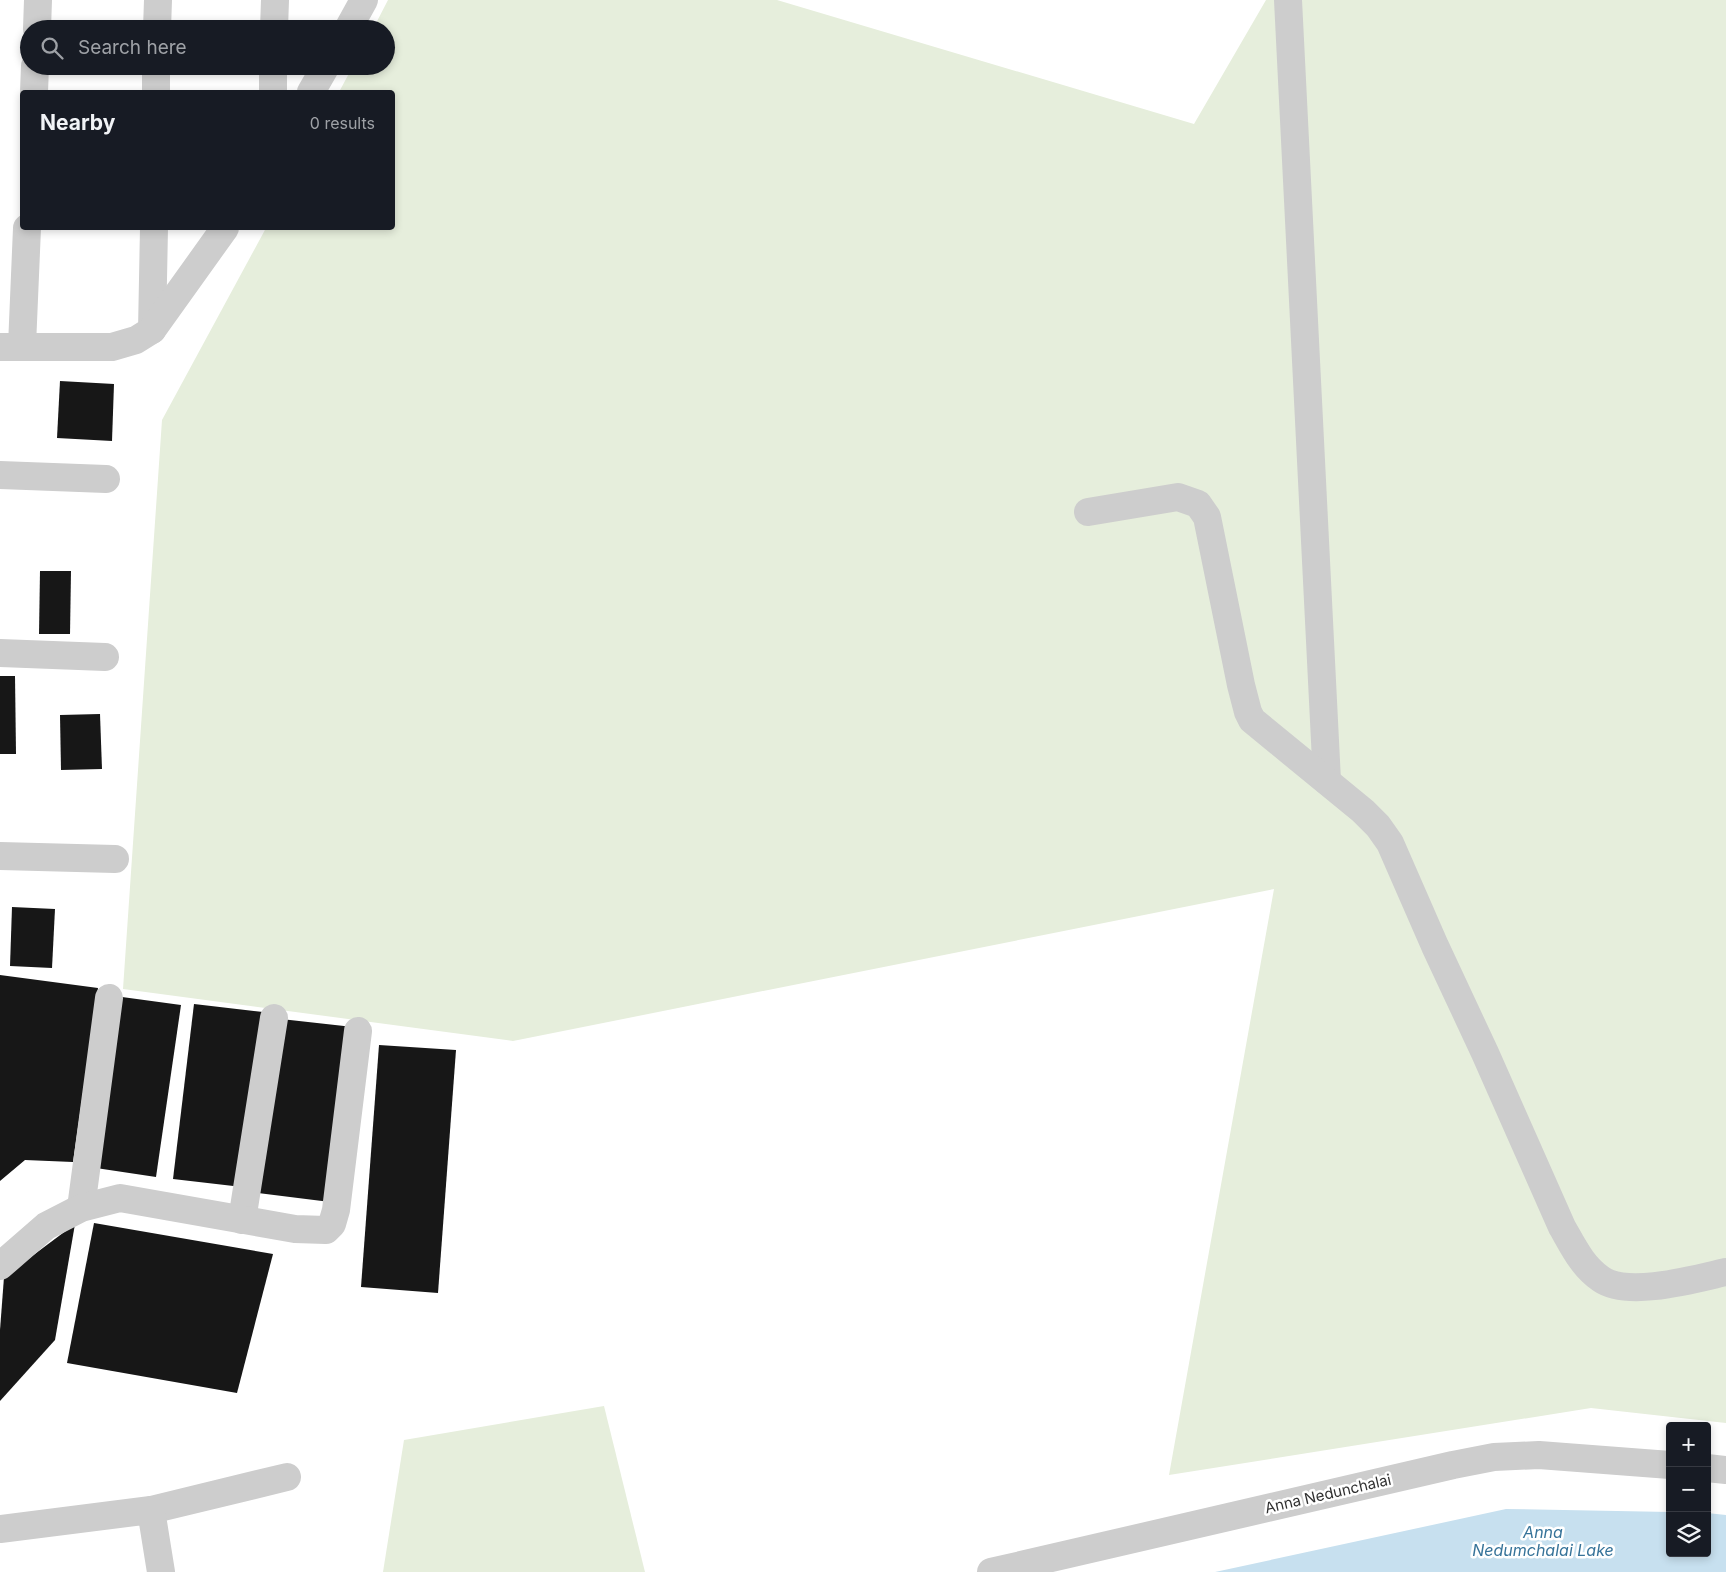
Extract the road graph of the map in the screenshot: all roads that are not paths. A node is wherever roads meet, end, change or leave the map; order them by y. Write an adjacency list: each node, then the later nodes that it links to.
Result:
1 (38, 0): 6 (street)
2 (158, 0): 7 (street)
3 (275, 0): 8 (street)
4 (364, 0): 9 (street)
5 (1288, 0): 28 (street)
6 (37, 20)
7 (157, 20)
8 (274, 20)
9 (353, 20)
10 (35, 75): 14 (street)
11 (156, 75): 15 (street)
12 (273, 75): 16 (street)
13 (321, 75): 17 (street)
14 (34, 90)
15 (156, 90)
16 (272, 90)
17 (313, 90)
18 (28, 230): 22 (street)
19 (154, 230): 21 (street)
20 (224, 230): 21 (street)
21 (152, 330): 22 (street)
22 (11, 347)
23 (0, 475): 24 (street)
24 (106, 479)
25 (1088, 512): 28 (street)
26 (0, 653): 27 (street)
27 (105, 657)
28 (1327, 781): 37 (street)
29 (0, 856): 30 (street)
30 (115, 859)
31 (109, 998): 34 (street)
32 (274, 1018): 35 (street)
33 (358, 1031): 35 (street)
34 (81, 1208): 35 (street); 36 (street)
35 (242, 1220)
36 (0, 1266)
37 (1726, 1272)
38 (1666, 1465): 45 (street, Anna Nedunchalai)
39 (1711, 1468): 40 (street)
40 (1726, 1470)
41 (287, 1477): 42 (street)
42 (150, 1510): 43 (street); 44 (street)
43 (0, 1529)
44 (161, 1572)
45 (991, 1572)

